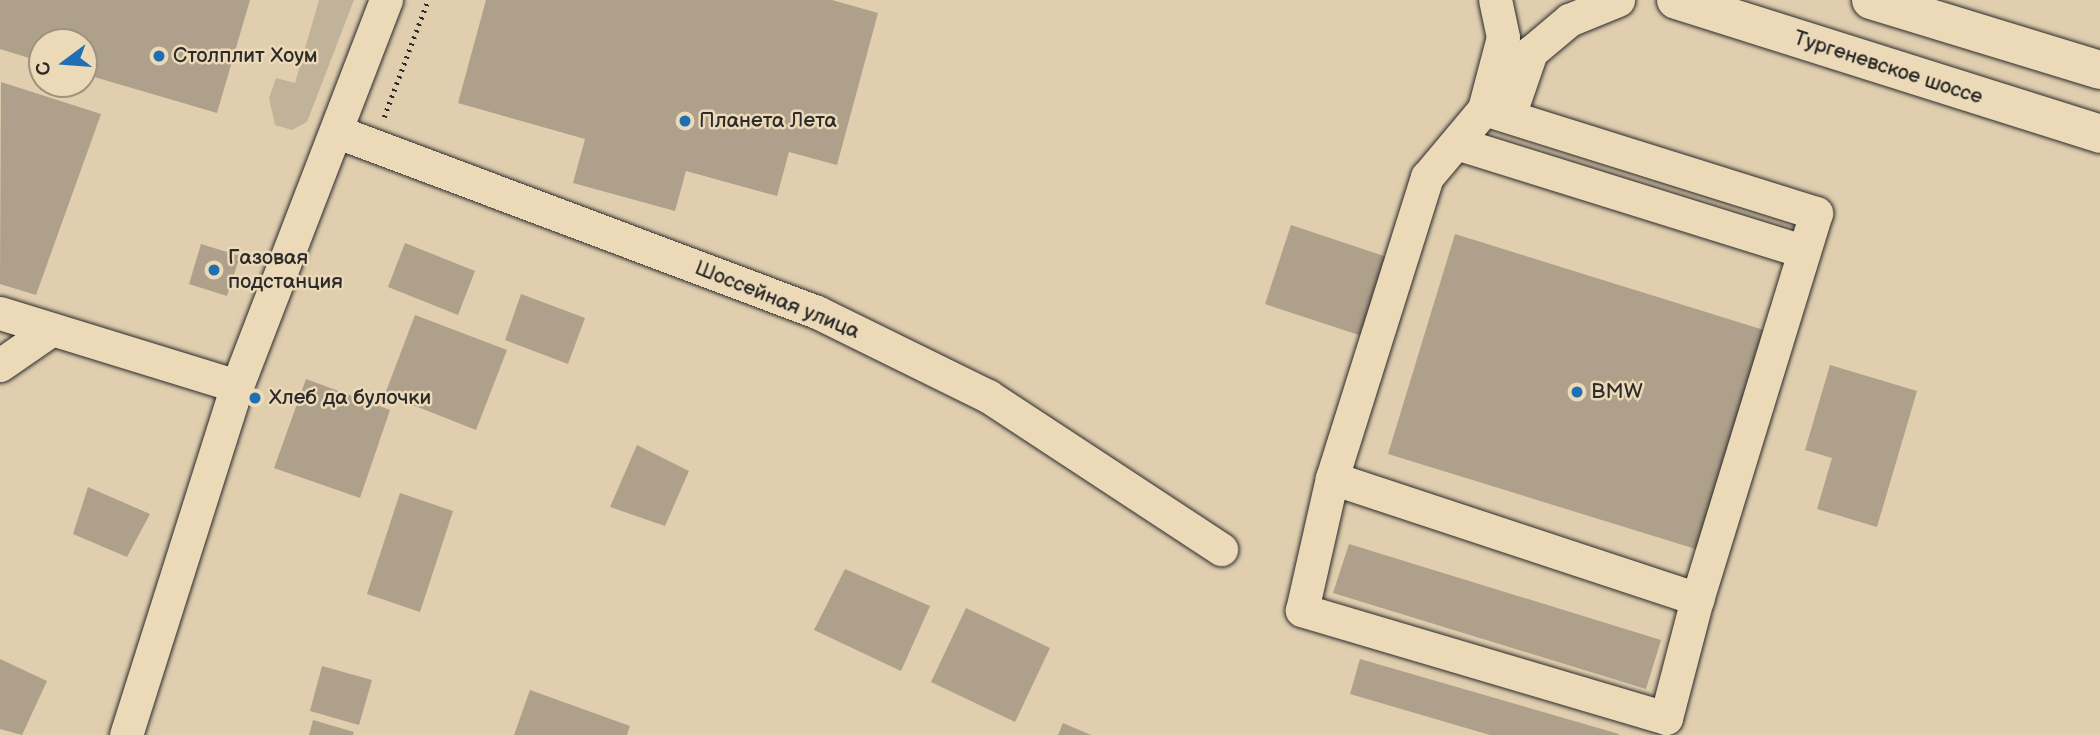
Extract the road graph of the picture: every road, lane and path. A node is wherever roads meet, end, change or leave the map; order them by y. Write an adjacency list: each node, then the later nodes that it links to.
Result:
1 (386, 0): 9 (street)
2 (428, 0): 12 (path)
3 (1495, 0): 8 (street)
4 (1618, 0): 8 (street)
5 (1676, 0): 10 (highway, Тургеневское шоссе)
6 (1874, 1): 7 (highway)
7 (2100, 70)
8 (1496, 112): 11 (street); 13 (street)
9 (338, 132): 12 (street, Шоссейная улица); 17 (street)
10 (2100, 134)
11 (1459, 144): 13 (street); 18 (street)
12 (373, 146): 19 (street, Шоссейная улица)
13 (1803, 251): 20 (street)
14 (0, 313): 15 (street)
15 (52, 329): 16 (street); 17 (street)
16 (0, 365)
17 (236, 386): 21 (street)
18 (1332, 478): 20 (street); 20 (street)
19 (1221, 549)
20 (1697, 599)
21 (126, 735)

